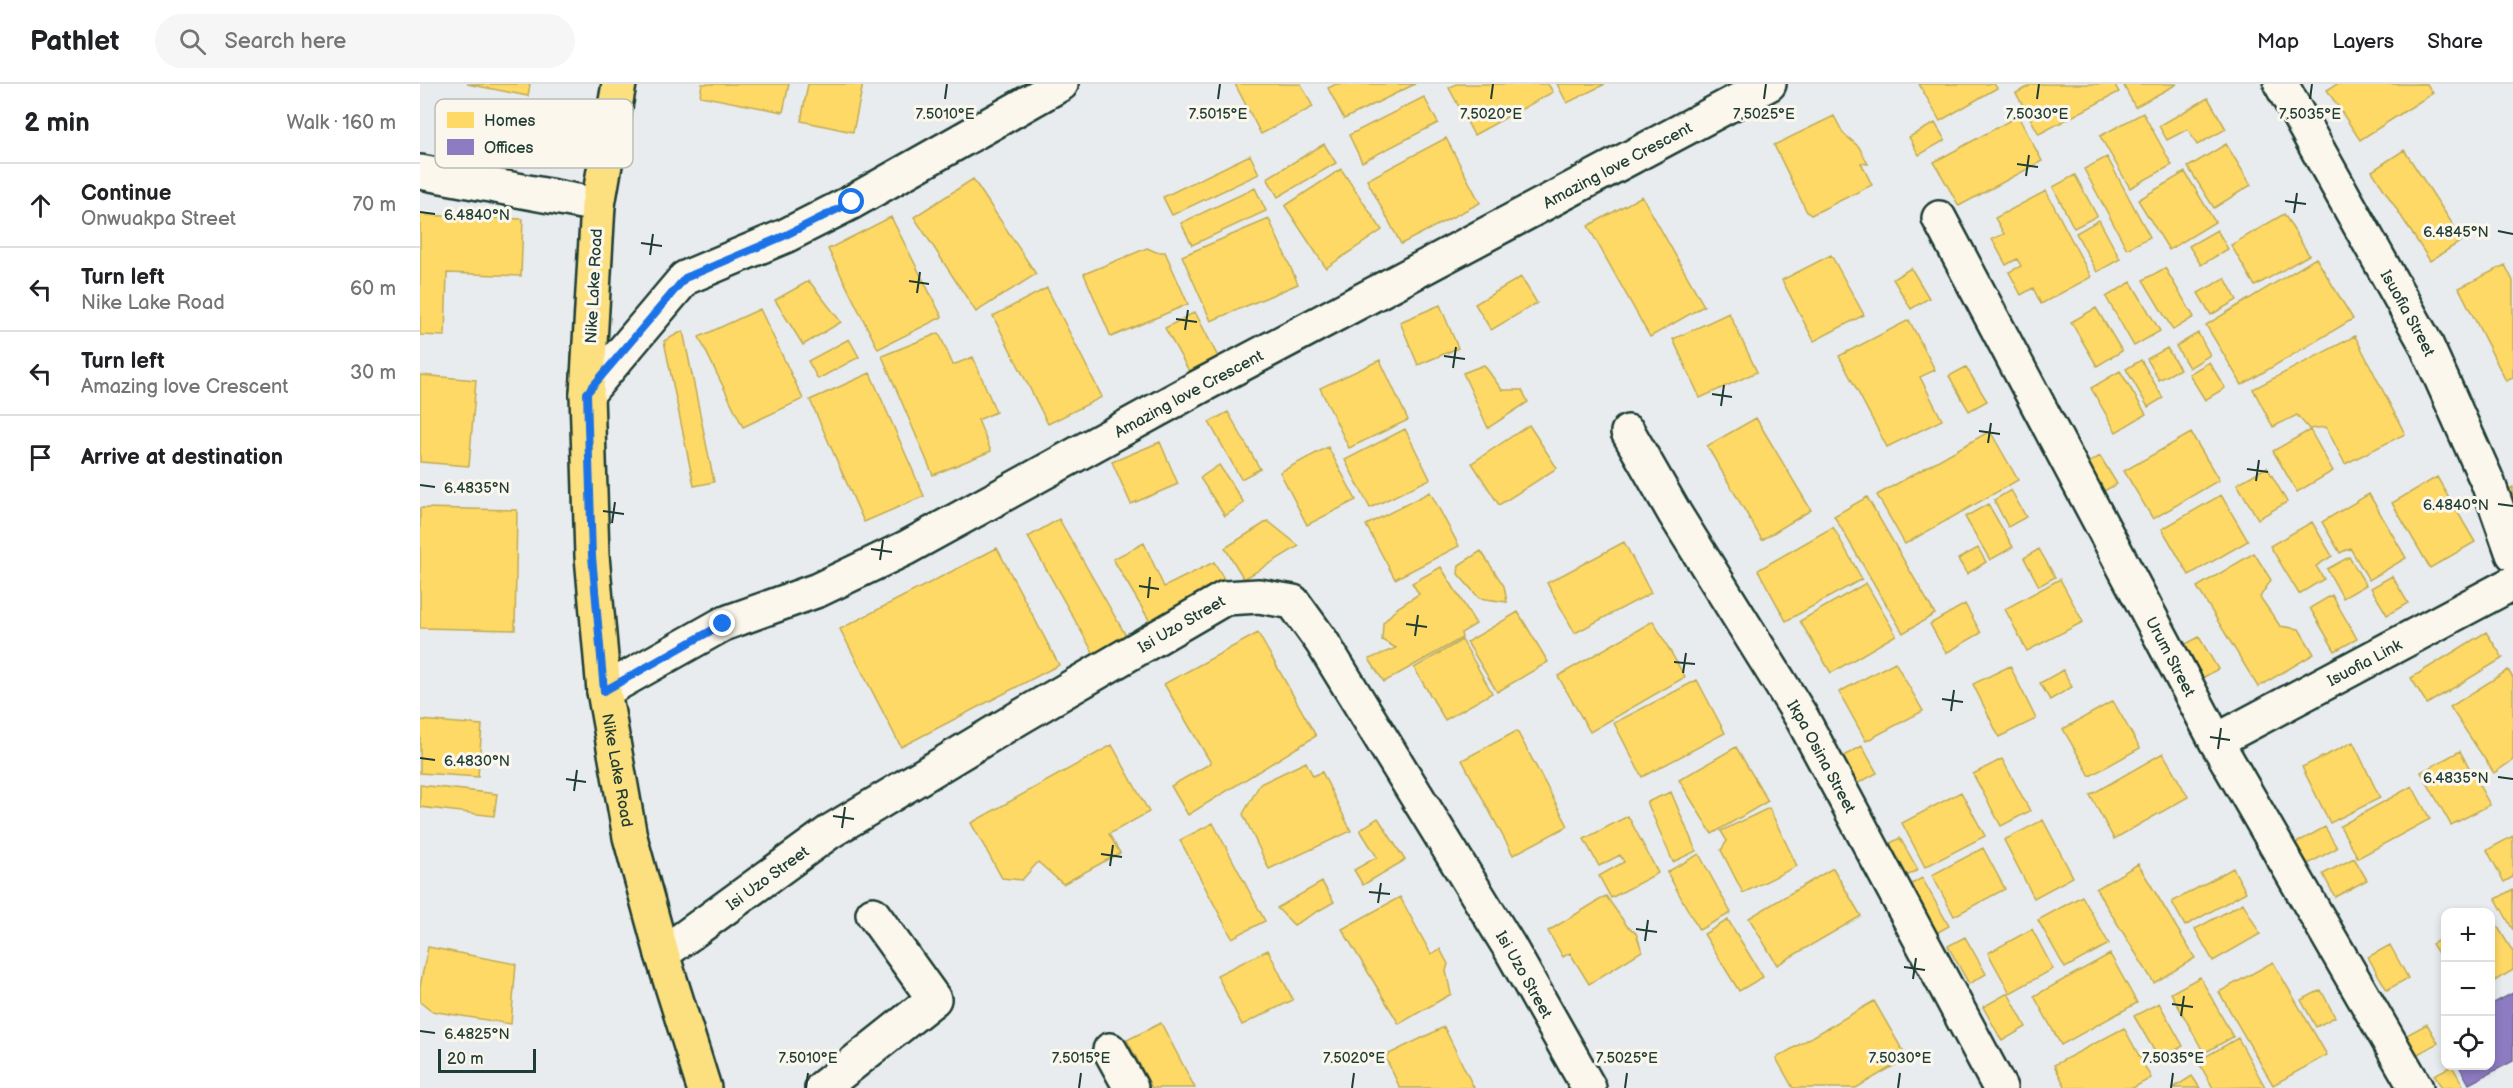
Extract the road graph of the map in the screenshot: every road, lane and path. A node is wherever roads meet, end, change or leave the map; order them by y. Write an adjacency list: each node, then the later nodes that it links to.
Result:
1 (619, 84): 6 (main road, Nike Lake Road)
2 (1016, 84): 7 (street)
3 (1061, 84): 7 (street)
4 (1769, 84): 16 (street, Amazing love Crescent)
5 (2281, 84): 14 (street, Isuofia Street)
6 (616, 99)
7 (1006, 116): 12 (street)
8 (604, 168): 10 (main road, Nike Lake Road)
9 (420, 172): 10 (street)
10 (598, 205): 12 (main road, Nike Lake Road)
11 (1939, 218): 17 (street, Urum Street)
12 (587, 393): 16 (main road, Nike Lake Road)
13 (1628, 432): 25 (street, Ikpa Osina Street)
14 (2513, 554)
15 (2513, 583): 17 (street, Isuofia Link)
16 (604, 691): 19 (main road, Nike Lake Road)
17 (2216, 741): 26 (street, Urum Street)
18 (873, 914): 22 (street)
19 (662, 954): 21 (main road, Nike Lake Road); 24 (street, Isi Uzo Street)
20 (1110, 1050): 23 (street)
21 (704, 1088)
22 (822, 1088)
23 (1131, 1088)
24 (1589, 1088)
25 (2000, 1088)
26 (2416, 1088)

